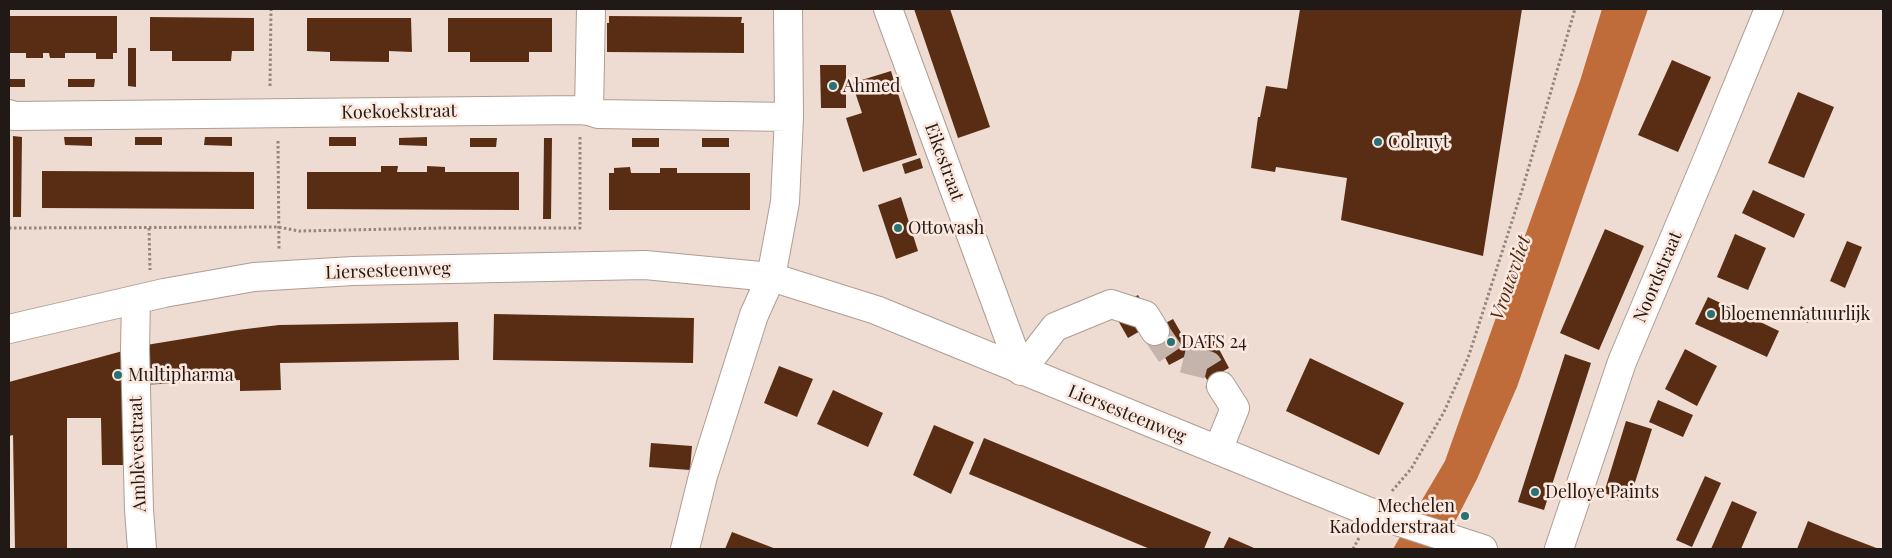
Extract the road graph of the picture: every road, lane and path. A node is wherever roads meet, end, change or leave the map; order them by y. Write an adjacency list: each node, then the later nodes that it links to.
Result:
1 (592, 9): 6 (street)
2 (788, 9): 8 (street)
3 (888, 9): 15 (street, Eikestraat)
4 (1575, 9): 18 (path)
5 (1768, 9): 22 (street, Noordstraat)
6 (584, 111): 7 (street, Koekoekstraat); 8 (street, Koekoekstraat); 10 (path)
7 (9, 114)
8 (790, 117): 11 (street)
9 (9, 228): 10 (path)
10 (149, 228): 12 (path)
11 (772, 277): 12 (street, Liersesteenweg); 15 (street, Liersesteenweg); 21 (street)
12 (143, 298): 13 (street, Liersesteenweg); 20 (street, Amblèvestraat)
13 (9, 329)
14 (1155, 331): 15 (street)
15 (1021, 371): 17 (street, Liersesteenweg)
16 (1221, 386): 17 (street)
17 (1218, 450): 18 (street, Liersesteenweg)
18 (1381, 515): 19 (street, Liersesteenweg)
19 (1478, 548)
20 (142, 549)
21 (685, 549)
22 (1559, 549)

